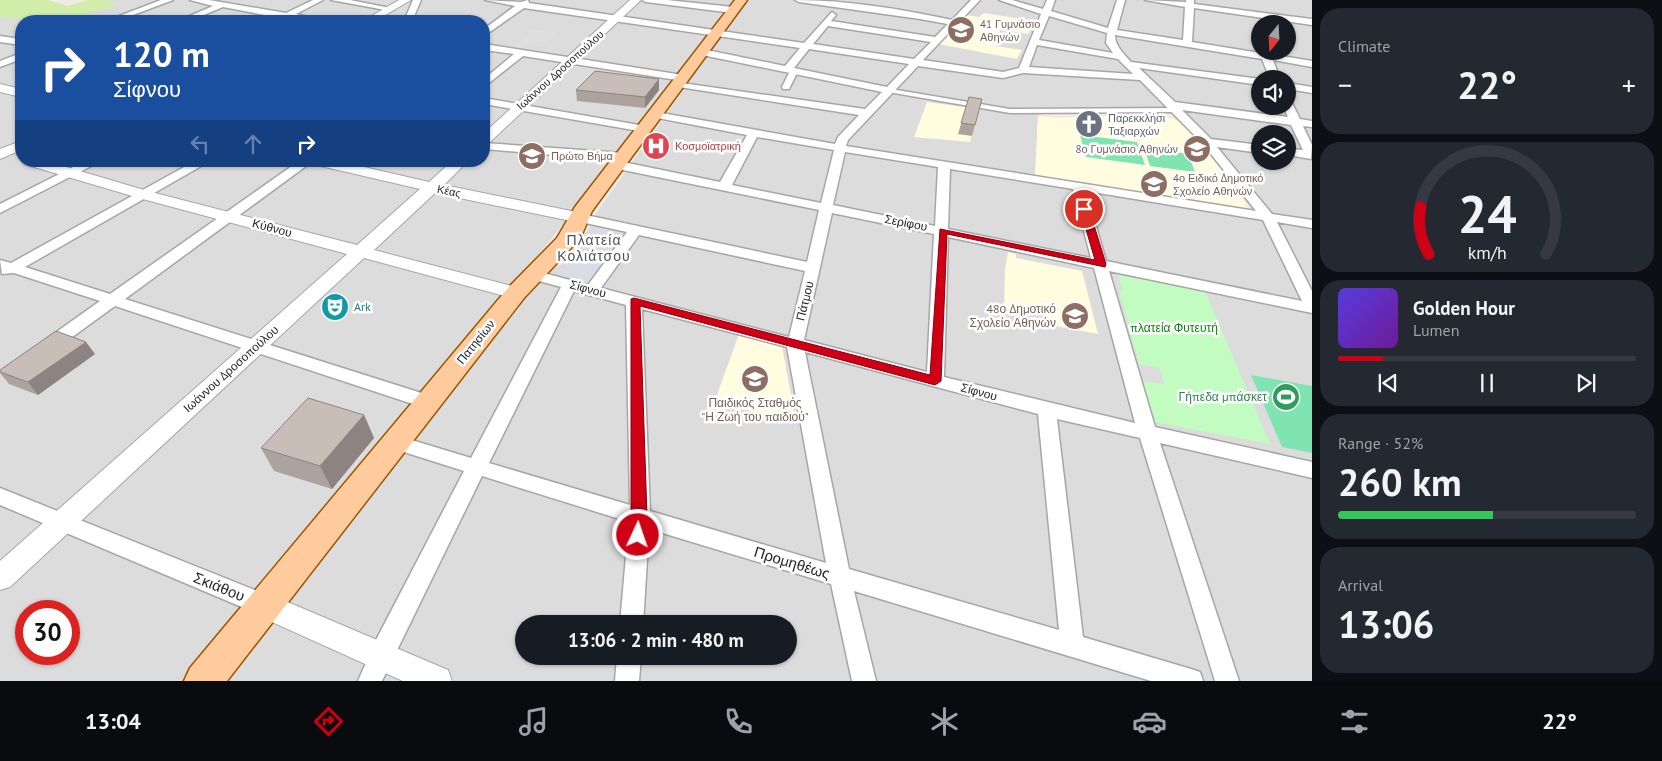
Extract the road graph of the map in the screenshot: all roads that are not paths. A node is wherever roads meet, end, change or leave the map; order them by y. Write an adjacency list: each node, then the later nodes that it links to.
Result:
1 (163, 0): 23 (street)
2 (170, 0): 23 (street)
3 (194, 0): 21 (street)
4 (232, 0): 21 (street)
5 (320, 0): 29 (street)
6 (335, 0): 24 (street)
7 (406, 0): 24 (street)
8 (417, 0): 31 (street)
9 (489, 0): 18 (street)
10 (636, 0): 33 (street, Ιωάννου Δροσοπούλου)
11 (646, 0): 22 (street)
12 (799, 0): 19 (street)
13 (976, 0): 37 (street, Πάτμου)
14 (1003, 0): 25 (street)
15 (1051, 0): 25 (street)
16 (1122, 0): 39 (street)
17 (1149, 0): 20 (street)
18 (525, 2): 33 (street); 38 (street)
19 (842, 2): 36 (street); 37 (street)
20 (1190, 3): 32 (street); 45 (street)
21 (221, 4): 27 (street); 28 (street)
22 (737, 5): 40 (main road, Πατησίων)
23 (146, 8): 26 (street)
24 (391, 9): 30 (street)
25 (1046, 13): 39 (street); 44 (street)
26 (127, 15)
27 (196, 15)
28 (282, 15)
29 (289, 15)
30 (380, 15)
31 (411, 15)
32 (1260, 15)
33 (617, 18): 40 (street); 52 (street, Ιωάννου Δροσοπούλου)
34 (1296, 20): 35 (street)
35 (1312, 22)
36 (826, 23): 42 (street); 46 (street)
37 (953, 23): 42 (street, Πάτμου)
38 (490, 28)
39 (1113, 32): 45 (street); 54 (street)
40 (716, 33): 46 (street); 48 (main road, Πατησίων)
41 (0, 39): 43 (street)
42 (937, 40): 55 (street, Πάτμου)
43 (15, 41)
44 (1034, 42): 54 (street); 59 (street)
45 (1187, 45): 49 (street)
46 (806, 46): 55 (street); 58 (street)
47 (490, 48): 50 (street)
48 (702, 52): 58 (street); 62 (main road, Πατησίων)
49 (1251, 52)
50 (521, 53): 52 (street); 61 (street)
51 (15, 58): 56 (street)
52 (570, 60): 62 (street); 71 (street, Ιωάννου Δροσοπούλου)
53 (1293, 60): 57 (street)
54 (1124, 61): 60 (street); 63 (street)
55 (915, 62): 59 (street); 67 (street, Πάτμου)
56 (0, 64)
57 (1312, 64)
58 (790, 70): 64 (street); 67 (street)
59 (1023, 70): 60 (street)
60 (1140, 77): 72 (street)
61 (490, 79)
62 (681, 81): 73 (street); 76 (main road, Πατησίων)
63 (1251, 81)
64 (786, 86)
65 (1296, 87): 68 (street)
66 (0, 88): 69 (street)
67 (888, 90): 72 (street); 73 (street, Πάτμου)
68 (1312, 90)
69 (15, 92)
70 (490, 102): 71 (street)
71 (519, 107): 76 (street); 79 (street, Ιωάννου Δροσοπούλου)
72 (1174, 108): 75 (street); 80 (street)
73 (867, 113): 83 (street, Πάτμου)
74 (1292, 115): 75 (street)
75 (1295, 121): 77 (street); 87 (street)
76 (651, 122): 78 (street); 89 (main road, Πατησίων)
77 (1312, 124)
78 (754, 132): 83 (street); 99 (street)
79 (490, 134)
80 (1207, 142): 84 (street); 104 (street)
81 (490, 147): 89 (street, Σερίφου)
82 (15, 148): 86 (street)
83 (840, 148): 90 (street); 102 (street, Πάτμου)
84 (1251, 148)
85 (1296, 153): 87 (street)
86 (1, 154): 88 (street)
87 (1311, 155)
88 (15, 158)
89 (620, 161): 99 (street, Σερίφου); 106 (main road, Πατησίων)
90 (944, 164): 98 (street); 109 (street)
91 (51, 167): 97 (street, Κύθνου)
92 (84, 167): 97 (street)
93 (194, 167): 101 (street)
94 (299, 167): 105 (street)
95 (343, 167): 100 (street, Κέας)
96 (455, 167): 100 (street, Ιωάννου Δροσοπούλου)
97 (72, 173): 101 (street, Κύθνου); 103 (street)
98 (1078, 186): 104 (street); 111 (street)
99 (724, 187): 102 (street, Σερίφου)
100 (432, 188): 106 (street, Κέας); 110 (street, Ιωάννου Δροσοπούλου)
101 (145, 195): 105 (street, Κύθνου); 113 (street)
102 (827, 208): 109 (street, Σερίφου); 112 (street, Πάτμου)
103 (0, 209)
104 (1268, 216): 107 (street); 119 (street)
105 (229, 217): 110 (street, Κύθνου); 117 (street)
106 (581, 218): 108 (street); 114 (main road, Πατησίων)
107 (1312, 224)
108 (636, 229): 112 (street); 116 (street)
109 (943, 231): 111 (street, Σερίφου); 123 (street)
110 (361, 252): 114 (street, Κύθνου); 121 (street, Ιωάννου Δροσοπούλου)
111 (1101, 264): 119 (street, Σερίφου); 126 (street)
112 (813, 268): 120 (street, Πάτμου)
113 (4, 269): 117 (street)
114 (525, 284): 115 (street, Σίφνου); 124 (main road, Πατησίων)
115 (570, 284): 116 (street, Σίφνου); 128 (street)
116 (592, 290): 118 (street, Σίφνου)
117 (113, 300): 121 (street); 122 (street)
118 (634, 301): 120 (street, Σίφνου); 131 (street)
119 (1312, 307)
120 (795, 344): 123 (street, Σίφνου); 133 (street, Πάτμου)
121 (256, 346): 124 (street); 132 (street, Ιωάννου Δροσοπούλου)
122 (32, 357)
123 (935, 381): 125 (street, Σίφνου)
124 (428, 402): 127 (main road, Πατησίων)
125 (1047, 410): 126 (street, Σίφνου); 137 (street)
126 (1148, 435): 129 (street, Σίφνου); 146 (street)
127 (395, 442): 128 (street, Προμηθέως); 135 (main road, Πατησίων)
128 (476, 468): 131 (street, Προμηθέως); 138 (street)
129 (1312, 470)
130 (0, 496): 132 (street, Σκιάθου)
131 (640, 517): 133 (street, Προμηθέως); 136 (street)
132 (62, 522): 134 (street, Ιωάννου Δροσοπούλου); 135 (street, Σκιάθου)
133 (840, 577): 137 (street, Προμηθέως); 144 (street, Πάτμου)
134 (0, 578)
135 (264, 605): 138 (street, Σκιάθου); 140 (main road, Πατησίων)
136 (632, 615)
137 (1072, 647): 145 (street, Προμηθέως)
138 (382, 655): 141 (street); 142 (street, Σκιάθου)
139 (628, 665): 143 (street)
140 (203, 681)
141 (370, 681)
142 (437, 681)
143 (627, 681)
144 (864, 681)
145 (1190, 681)
146 (1227, 681)

